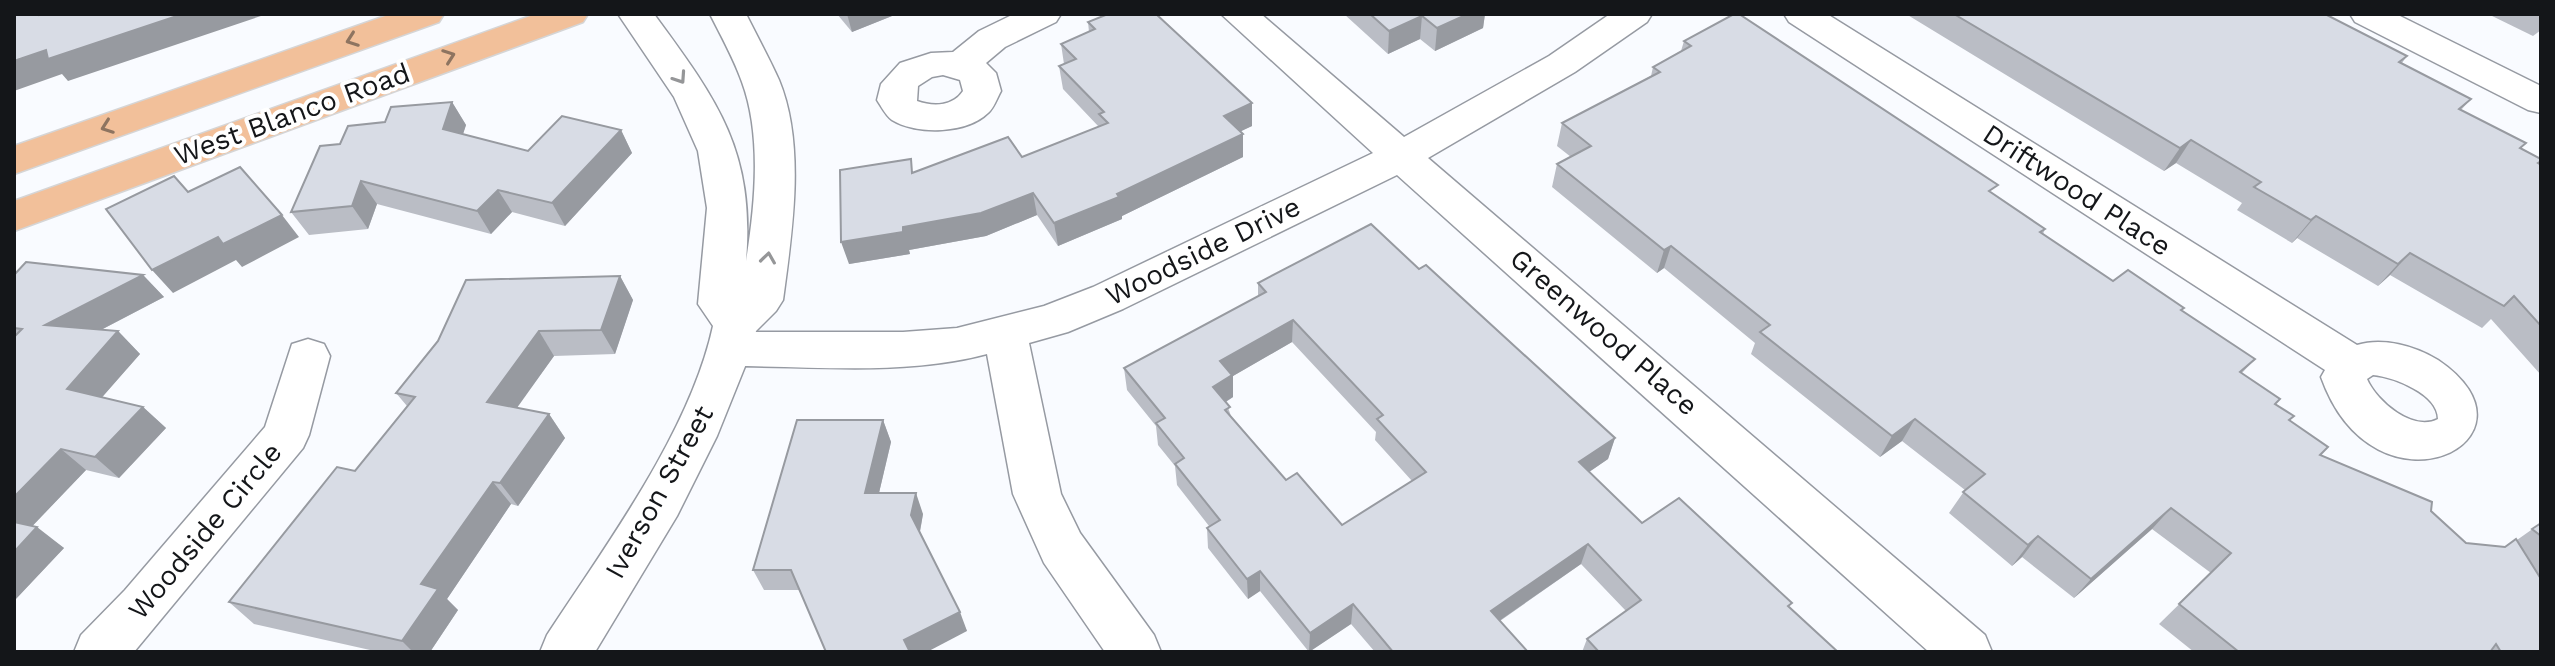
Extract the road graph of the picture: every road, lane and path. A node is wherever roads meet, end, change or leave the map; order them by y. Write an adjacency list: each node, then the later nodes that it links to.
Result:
1 (426, 14): 14 (main road, West Blanco Road, one-way to 14)
2 (570, 14): 15 (main road, West Blanco Road, one-way to 2)
3 (636, 14): 17 (street, one-way to 17)
4 (728, 14): 17 (street, Iverson Street, one-way to 4)
5 (1043, 14): 10 (street)
6 (1239, 14): 13 (street, Greenwood Place)
7 (1634, 14): 13 (street, Woodside Drive)
8 (1802, 14): 19 (street, Driftwood Place)
9 (2368, 14): 11 (street)
10 (961, 65)
11 (2541, 104): 12 (street)
12 (2541, 120)
13 (1403, 155): 16 (street, Woodside Drive); 23 (street, Greenwood Place)
14 (14, 160)
15 (14, 216)
16 (1005, 335): 17 (street, Woodside Drive); 22 (street)
17 (732, 336): 21 (street, Iverson Street)
18 (308, 356): 20 (street, Woodside Circle)
19 (2353, 365)
20 (100, 652)
21 (566, 652)
22 (1135, 652)
23 (1966, 652)

